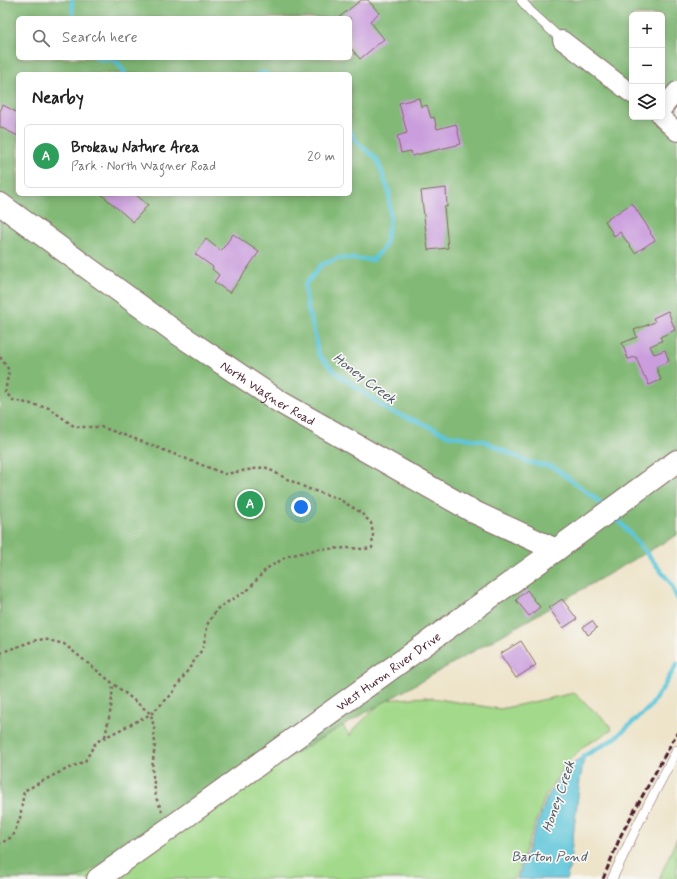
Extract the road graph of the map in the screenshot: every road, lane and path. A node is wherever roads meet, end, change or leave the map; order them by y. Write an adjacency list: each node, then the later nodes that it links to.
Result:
1 (521, 0): 2 (lane)
2 (562, 40): 4 (street)
3 (677, 91): 5 (street)
4 (629, 92)
5 (665, 105)
6 (664, 120): 7 (street)
7 (677, 132)
8 (0, 204): 11 (street, North Wagner Road)
9 (0, 357): 14 (path)
10 (677, 460): 11 (street, West Huron River Drive)
11 (556, 550): 17 (street, West Huron River Drive)
12 (0, 653): 13 (path)
13 (114, 684): 14 (path); 15 (path)
14 (151, 714): 15 (path); 17 (path)
15 (105, 738): 18 (path)
16 (677, 750): 20 (lane)
17 (170, 828): 19 (street, West Huron River Drive)
18 (0, 844)
19 (98, 879)
20 (612, 879)

